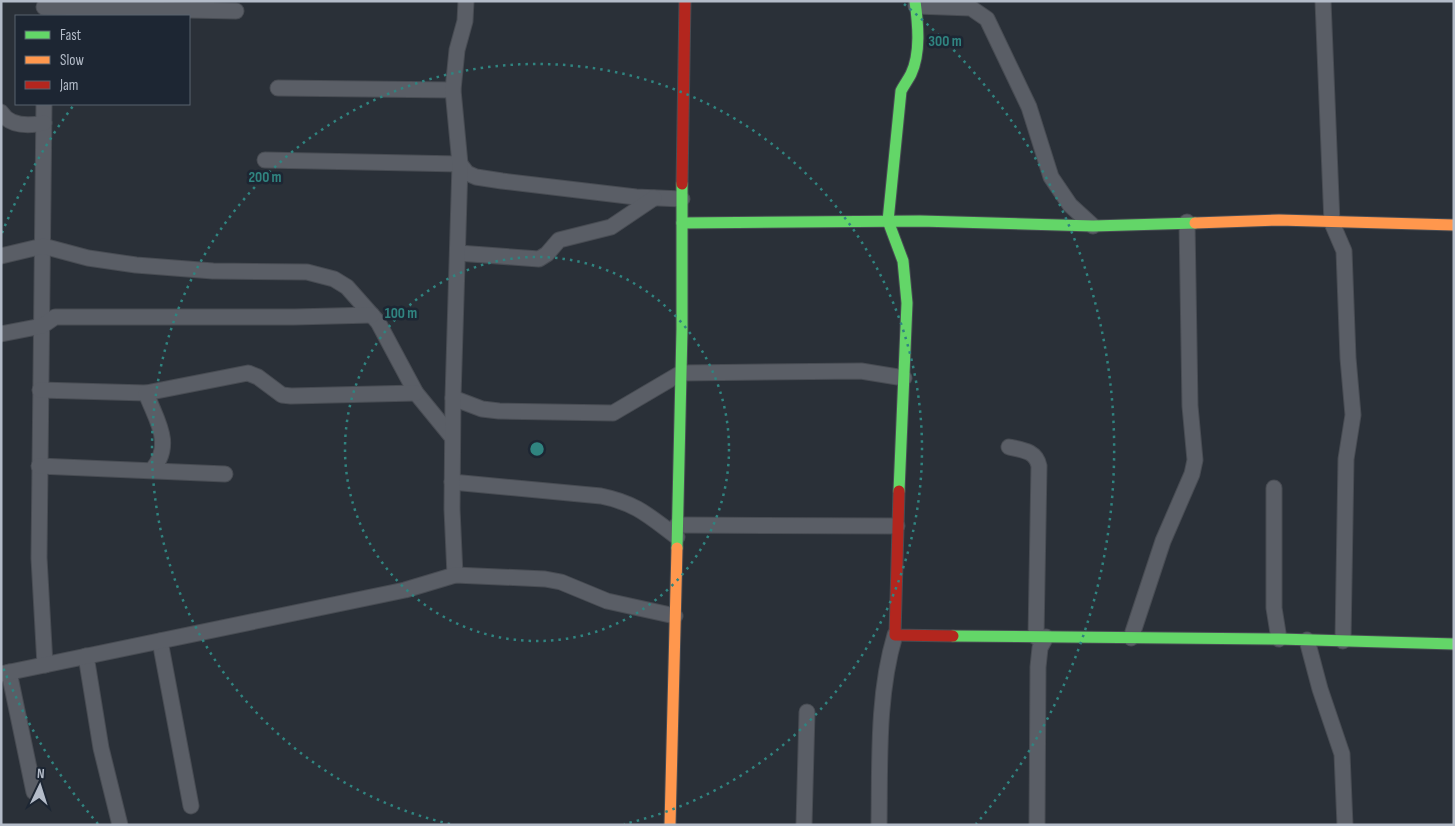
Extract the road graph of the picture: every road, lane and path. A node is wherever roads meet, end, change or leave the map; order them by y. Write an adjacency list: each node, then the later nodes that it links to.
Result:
1 (466, 1): 8 (street)
2 (685, 1): 15 (street)
3 (1323, 1): 19 (street)
4 (915, 4): 16 (street); 21 (street)
5 (44, 8): 6 (street)
6 (236, 11)
7 (278, 88): 8 (street)
8 (453, 90): 13 (street)
9 (44, 105): 11 (street)
10 (1, 112): 11 (street)
11 (44, 123): 22 (street)
12 (265, 160): 13 (street)
13 (460, 164): 14 (street); 23 (street)
14 (654, 198): 15 (street); 23 (street)
15 (682, 199): 18 (street)
16 (888, 221): 18 (street); 21 (street); 29 (street)
17 (1187, 222): 19 (street); 21 (street); 47 (street)
18 (682, 223): 28 (street)
19 (1332, 223): 20 (street); 51 (street)
20 (1454, 225)
21 (1093, 226)
22 (43, 246): 24 (street); 25 (street); 26 (street)
23 (458, 254): 33 (street)
24 (1, 256)
25 (372, 315): 26 (street); 32 (street)
26 (42, 326): 27 (street); 30 (street)
27 (1, 334)
28 (681, 373): 29 (street); 33 (street); 42 (street)
29 (904, 378): 41 (street)
30 (40, 390): 31 (street); 36 (street)
31 (146, 393): 32 (street); 37 (street)
32 (416, 393): 34 (street)
33 (452, 398): 34 (street)
34 (452, 437): 39 (street)
35 (1009, 447): 46 (street)
36 (39, 466): 37 (street); 54 (street)
37 (152, 470): 38 (street)
38 (225, 474)
39 (452, 482): 42 (street); 43 (street)
40 (1274, 488): 48 (street)
41 (897, 526): 42 (street); 45 (street)
42 (677, 531): 44 (street)
43 (455, 575): 44 (street); 50 (street)
44 (675, 616): 60 (street)
45 (895, 635): 46 (street); 62 (street)
46 (1041, 637): 47 (street); 63 (street)
47 (1130, 638): 48 (street)
48 (1279, 639): 49 (street)
49 (1307, 640): 51 (street); 64 (street)
50 (160, 641): 53 (street); 58 (street)
51 (1343, 641): 52 (street)
52 (1454, 644)
53 (86, 656): 54 (street); 59 (street)
54 (45, 665): 55 (street)
55 (5, 673): 57 (street)
56 (807, 712): 61 (street)
57 (34, 792)
58 (191, 806)
59 (120, 825)
60 (670, 825)
61 (804, 825)
62 (879, 825)
63 (1037, 825)
64 (1344, 825)

